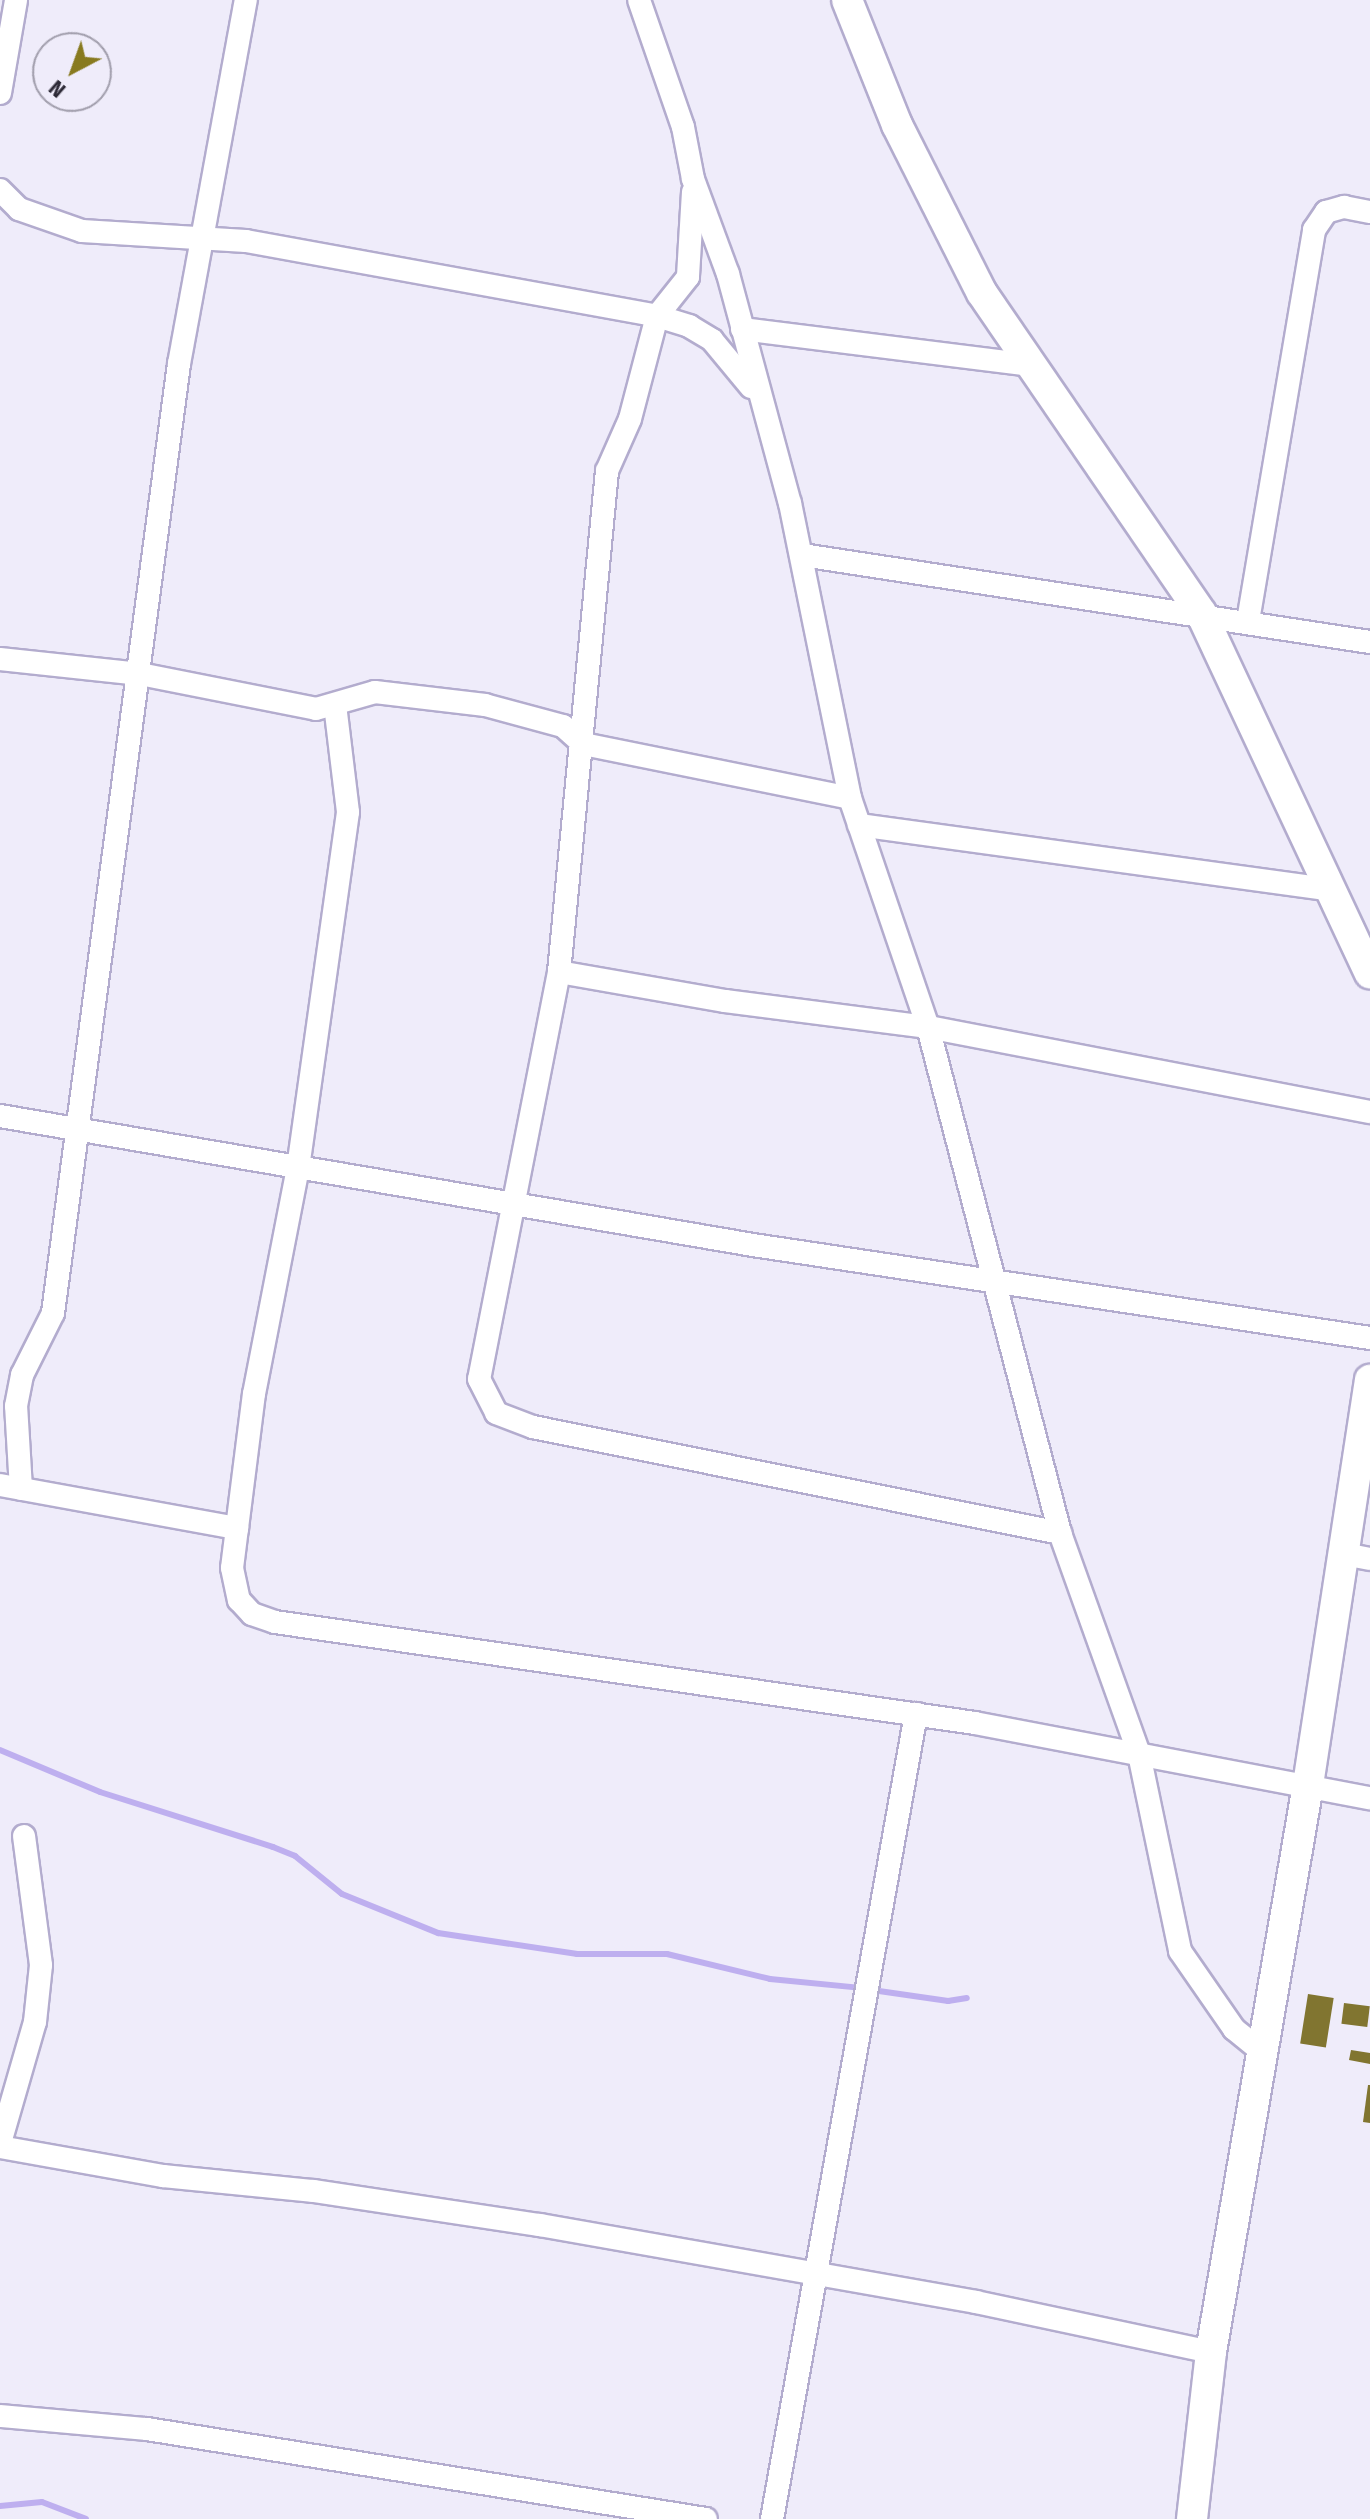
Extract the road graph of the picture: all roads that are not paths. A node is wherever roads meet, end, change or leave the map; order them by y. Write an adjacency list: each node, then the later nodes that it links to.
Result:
1 (16, 0): 5 (street)
2 (246, 0): 9 (street)
3 (639, 0): 6 (street)
4 (847, 0): 12 (main road)
5 (0, 93)
6 (693, 179): 10 (street); 11 (street)
7 (0, 190): 9 (street)
8 (1370, 212): 16 (street)
9 (206, 239): 10 (street); 19 (street)
10 (657, 316): 13 (street); 21 (street)
11 (742, 329): 12 (street); 13 (street)
12 (1030, 365): 15 (main road)
13 (758, 398): 14 (street)
14 (802, 555): 15 (street); 22 (street)
15 (1201, 613): 16 (street); 24 (main road)
16 (1248, 621): 17 (street)
17 (1370, 642)
18 (0, 659): 19 (street)
19 (140, 674): 20 (street); 30 (street)
20 (335, 705): 21 (street); 31 (street)
21 (583, 744): 22 (street); 26 (street)
22 (850, 798): 23 (street)
23 (859, 825): 24 (street); 27 (street)
24 (1334, 890): 25 (main road)
25 (1367, 960)
26 (559, 972): 27 (street); 32 (street)
27 (928, 1027): 28 (street); 33 (street)
28 (1370, 1112)
29 (0, 1116): 30 (street)
30 (80, 1126): 31 (street); 36 (street)
31 (298, 1168): 32 (street); 37 (street)
32 (518, 1201): 33 (street); 38 (street)
33 (992, 1277): 34 (street); 38 (street)
34 (1370, 1338)
35 (1370, 1380): 39 (main road)
36 (10, 1487): 37 (street)
37 (237, 1528): 40 (street)
38 (1060, 1533): 41 (street)
39 (1357, 1557): 42 (main road)
40 (916, 1714): 41 (street); 47 (street)
41 (1139, 1754): 42 (street); 45 (street)
42 (1308, 1785): 43 (street); 45 (main road)
43 (1370, 1798)
44 (24, 1836): 46 (street)
45 (1264, 2053): 48 (main road)
46 (0, 2145): 47 (street)
47 (819, 2276): 48 (street); 51 (street)
48 (1211, 2352): 52 (main road)
49 (0, 2416): 50 (street)
50 (706, 2519)
51 (772, 2519)
52 (1192, 2519)

